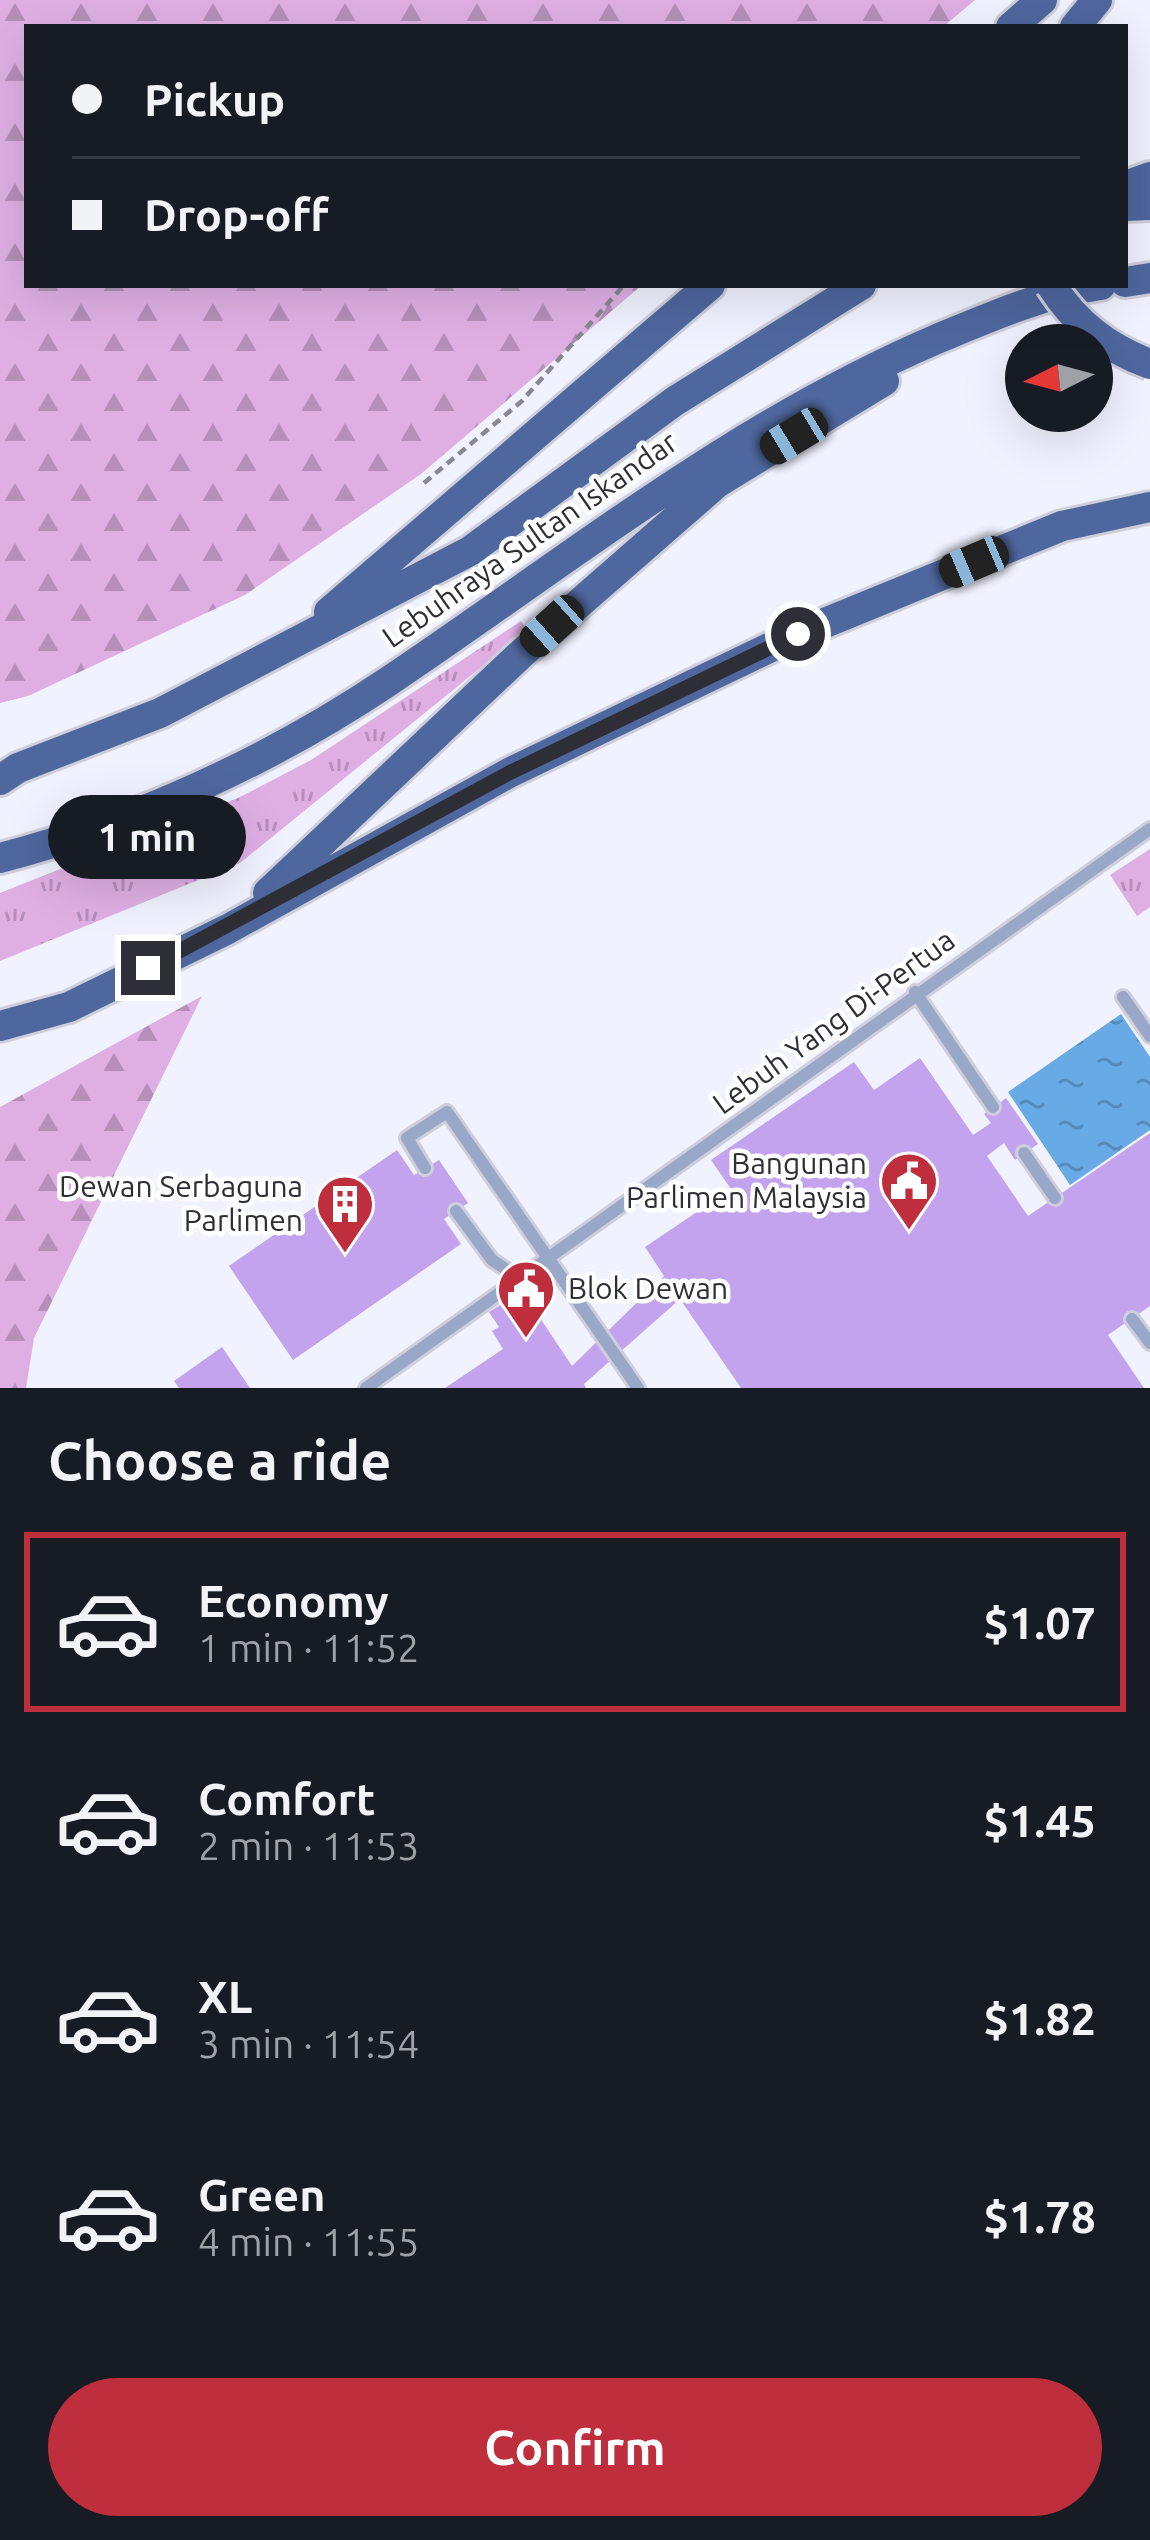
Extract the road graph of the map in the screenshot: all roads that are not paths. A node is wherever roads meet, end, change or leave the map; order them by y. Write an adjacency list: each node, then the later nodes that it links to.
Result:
1 (1042, 0): 3 (main road)
2 (1097, 0): 4 (main road)
3 (1014, 24)
4 (1077, 24)
5 (706, 288): 12 (main road)
6 (856, 288): 12 (main road, Lebuhraya Sultan Iskandar)
7 (1053, 288): 10 (main road, bridge)
8 (1091, 288): 9 (main road, Lebuhraya Sultan Iskandar)
9 (988, 318): 15 (main road, Lebuhraya Sultan Iskandar); 16 (main road)
10 (1150, 364)
11 (1150, 507): 16 (main road)
12 (301, 635): 13 (main road, Lebuhraya Sultan Iskandar)
13 (6, 773)
14 (1150, 830): 17 (lane, Lebuh Yang Di-Pertua)
15 (0, 858)
16 (228, 929): 19 (main road)
17 (915, 992): 21 (lane); 26 (lane, Lebuh Yang Di-Pertua)
18 (1123, 997): 20 (lane)
19 (0, 1026)
20 (1150, 1036)
21 (993, 1107)
22 (1024, 1154): 24 (lane)
23 (425, 1168): 26 (lane)
24 (1054, 1198)
25 (456, 1211): 27 (lane)
26 (550, 1260): 27 (lane, Lebuh Yang Di-Pertua); 31 (lane)
27 (522, 1280): 30 (lane, Lebuh Yang Di-Pertua)
28 (1132, 1318): 29 (lane)
29 (1150, 1343)
30 (366, 1388)
31 (638, 1388)

